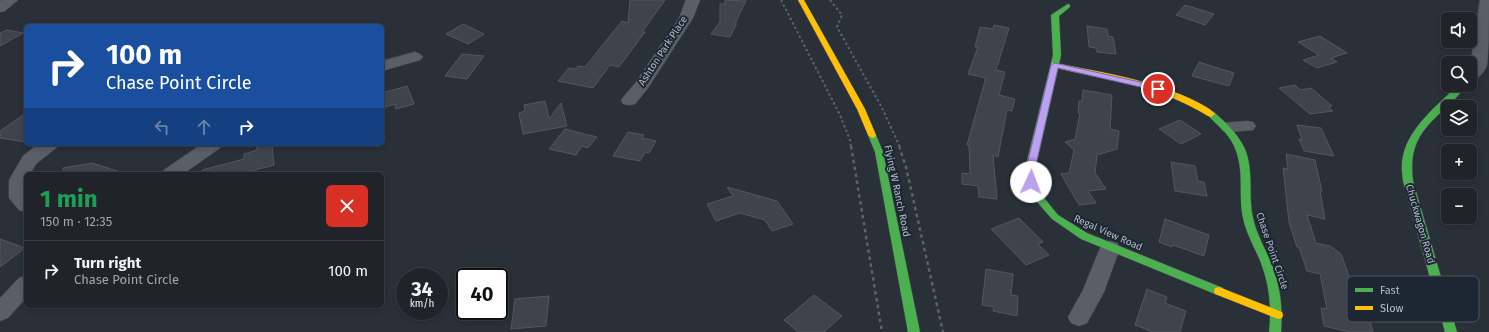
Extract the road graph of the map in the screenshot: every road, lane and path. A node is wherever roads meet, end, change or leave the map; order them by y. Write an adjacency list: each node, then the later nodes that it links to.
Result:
1 (11, 0): 7 (street)
2 (693, 0): 13 (street, Ashton Park Place)
3 (781, 0): 27 (path)
4 (801, 0): 28 (street, Flying W Ranch Road)
5 (1487, 0): 11 (street)
6 (1068, 6): 10 (street, Regal View Road)
7 (0, 8)
8 (415, 57): 9 (street)
9 (384, 65)
10 (1055, 65): 15 (street, Chase Point Circle); 20 (street, Regal View Road)
11 (1477, 68)
12 (1457, 92): 21 (street, Chuckwagon Road)
13 (630, 100)
14 (1247, 126): 15 (street)
15 (1228, 127): 24 (street, Chase Point Circle)
16 (47, 146): 19 (street)
17 (211, 146): 18 (street)
18 (173, 172)
19 (24, 203)
20 (1110, 248): 24 (street, Regal View Road); 25 (street)
21 (1435, 276)
22 (24, 286): 23 (street)
23 (0, 312)
24 (1278, 316): 29 (street, Chase Point Circle)
25 (1078, 317)
26 (1448, 322): 30 (street, Chuckwagon Road)
27 (882, 332)
28 (914, 332)
29 (1275, 332)
30 (1451, 332)

